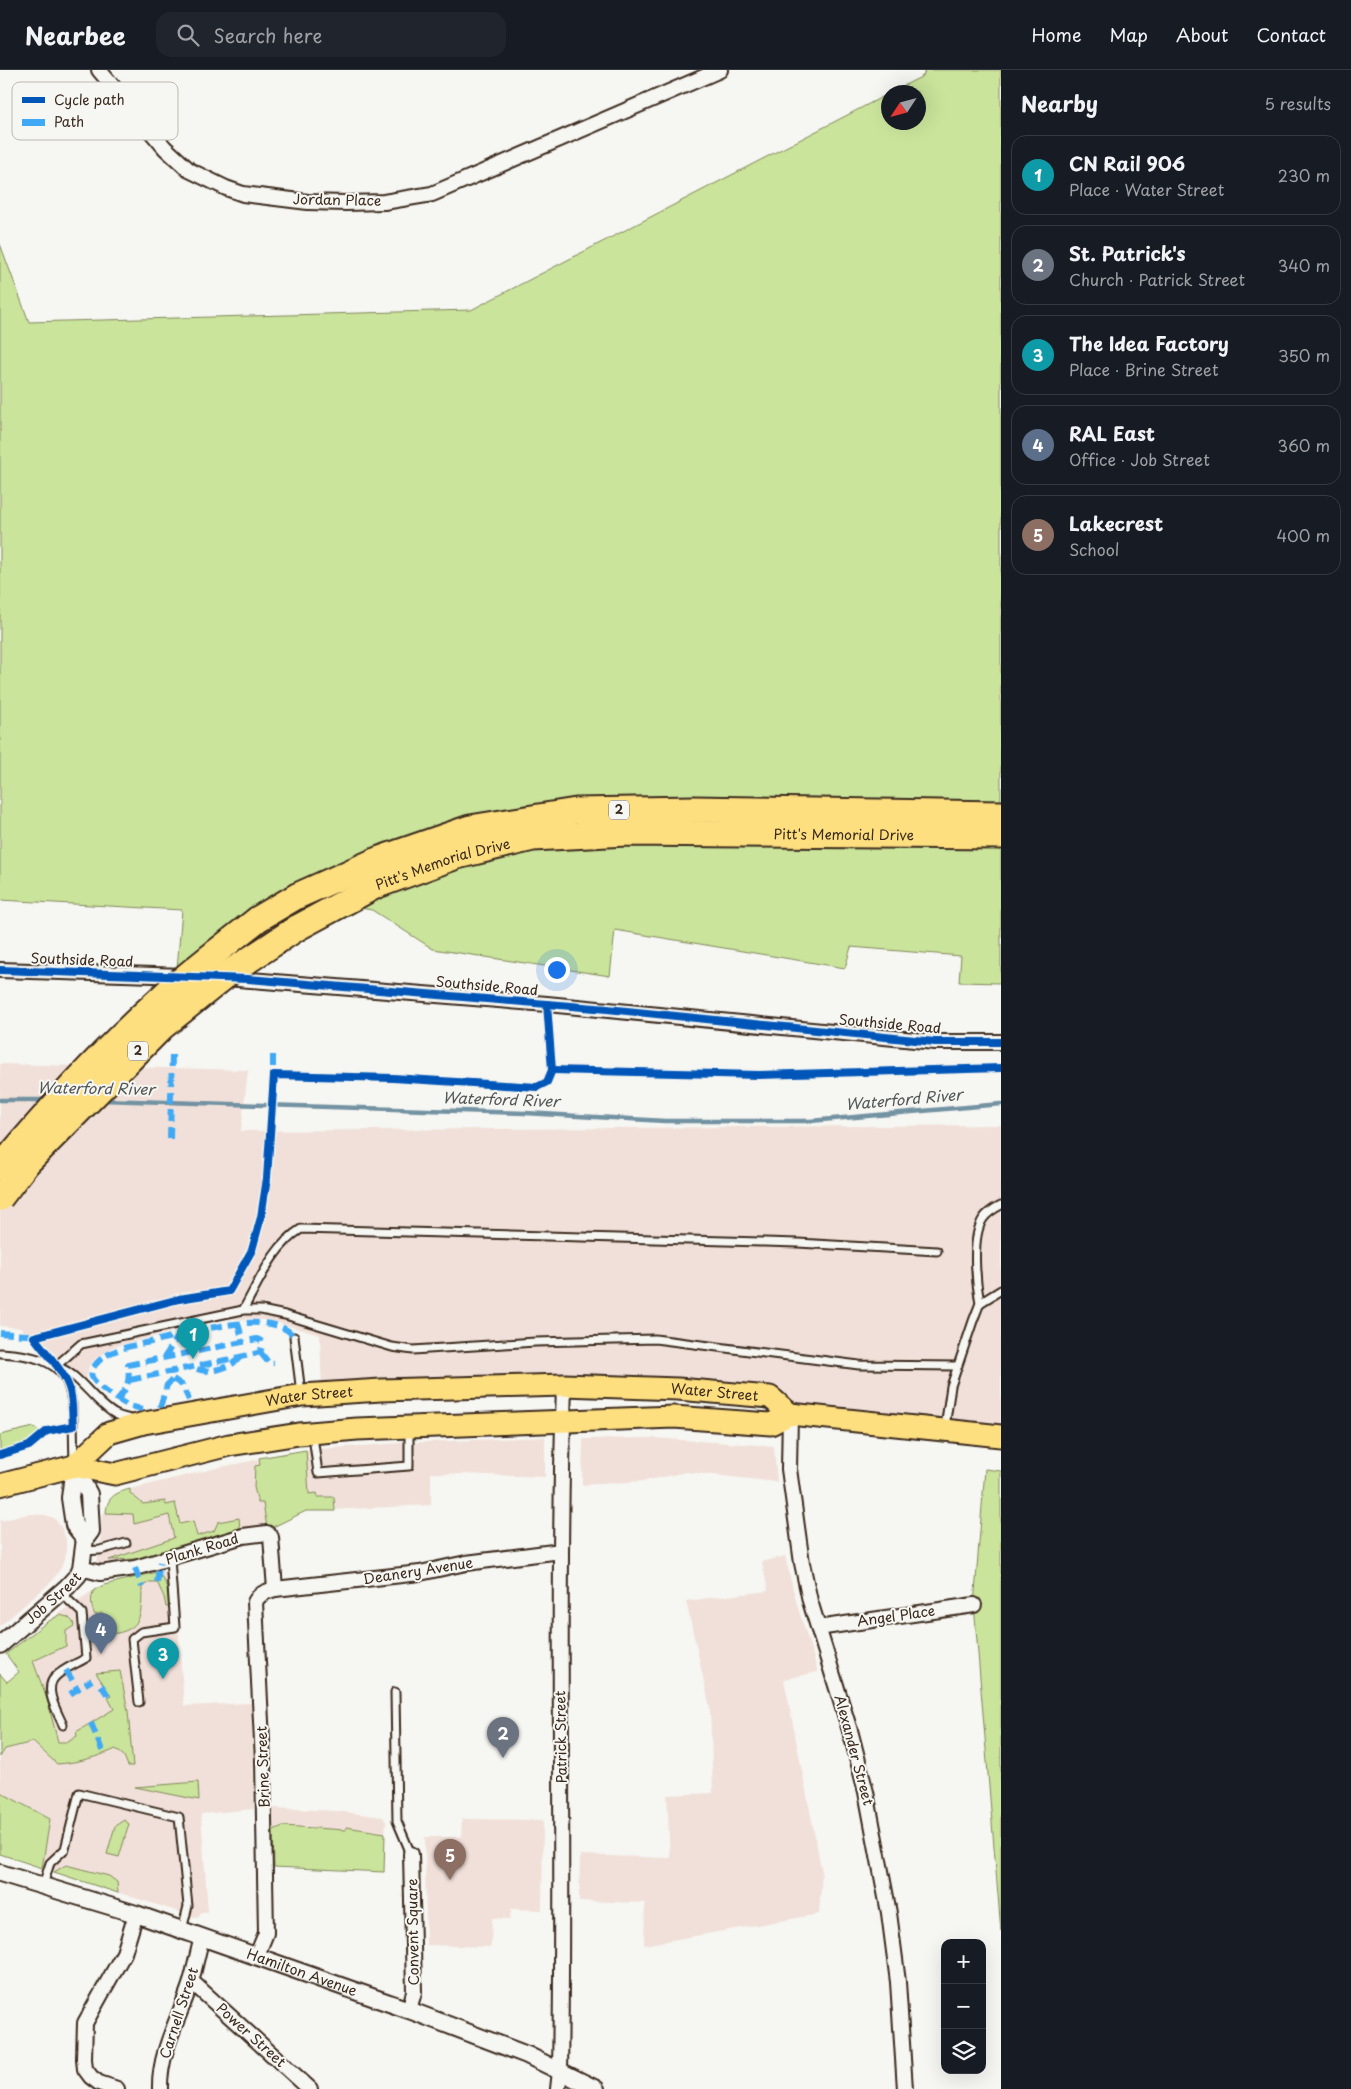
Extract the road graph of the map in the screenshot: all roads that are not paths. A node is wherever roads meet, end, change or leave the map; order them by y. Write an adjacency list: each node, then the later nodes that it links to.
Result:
1 (99, 70): 3 (street, Jordan Place)
2 (720, 70): 4 (street, Jordan Place)
3 (109, 82)
4 (158, 140)
5 (1001, 814): 9 (highway, Pitt's Memorial Drive / 2, bridge)
6 (1001, 836): 10 (highway, Pitt's Memorial Drive / 2, bridge)
7 (0, 970): 8 (street, Southside Road)
8 (1001, 1042)
9 (0, 1168)
10 (0, 1198)
11 (1001, 1205): 14 (lane)
12 (937, 1251): 15 (lane)
13 (1001, 1290): 14 (lane)
14 (980, 1303): 19 (lane)
15 (242, 1310): 18 (lane); 19 (lane)
16 (294, 1336): 21 (lane)
17 (0, 1353): 18 (lane)
18 (56, 1366): 24 (lane); 29 (lane)
19 (957, 1366): 26 (lane)
20 (564, 1385): 21 (main road, Water Street); 22 (main road, Water Street); 23 (street, Patrick Street)
21 (302, 1395): 24 (main road, Water Street)
22 (790, 1414): 23 (main road, Water Street); 26 (main road); 39 (street, Alexander Street)
23 (563, 1422): 25 (main road, Water Street); 33 (street, Patrick Street)
24 (144, 1423): 29 (main road, Water Street)
25 (409, 1426): 27 (main road, Water Street); 27 (lane)
26 (944, 1430): 28 (main road)
27 (313, 1433): 29 (main road, Water Street)
28 (1001, 1436)
29 (74, 1466): 30 (main road); 32 (street)
30 (0, 1485)
31 (126, 1543): 32 (lane)
32 (84, 1545): 35 (street, Job Street)
33 (561, 1552): 36 (street, Deanery Avenue); 53 (street, Patrick Street)
34 (170, 1559): 35 (street, Plank Road); 36 (street, Plank Road); 42 (lane)
35 (81, 1568): 37 (street, Job Street)
36 (275, 1589): 50 (street, Brine Street)
37 (61, 1593): 40 (street, Job Street); 43 (lane)
38 (974, 1605): 39 (street, Angel Place)
39 (818, 1628): 59 (street, Alexander Street)
40 (0, 1645)
41 (395, 1692): 44 (lane)
42 (139, 1702)
43 (63, 1725)
44 (411, 1854): 52 (street, Convent Square)
45 (0, 1873): 46 (street, Hamilton Avenue)
46 (44, 1885): 47 (street, Hamilton Avenue); 48 (lane)
47 (136, 1914): 48 (street, Hamilton Avenue); 54 (street)
48 (182, 1930): 49 (street, Hamilton Avenue)
49 (202, 1937): 50 (street, Hamilton Avenue); 51 (street, Carnell Street)
50 (257, 1956): 52 (street, Hamilton Avenue)
51 (191, 1981): 55 (street, Carnell Street); 56 (street, Power Street)
52 (409, 2010): 53 (street, Hamilton Avenue)
53 (560, 2071): 57 (street, Patrick Street); 58 (street, Hamilton Avenue)
54 (118, 2089)
55 (160, 2089)
56 (310, 2089)
57 (558, 2089)
58 (596, 2089)
59 (905, 2089)

